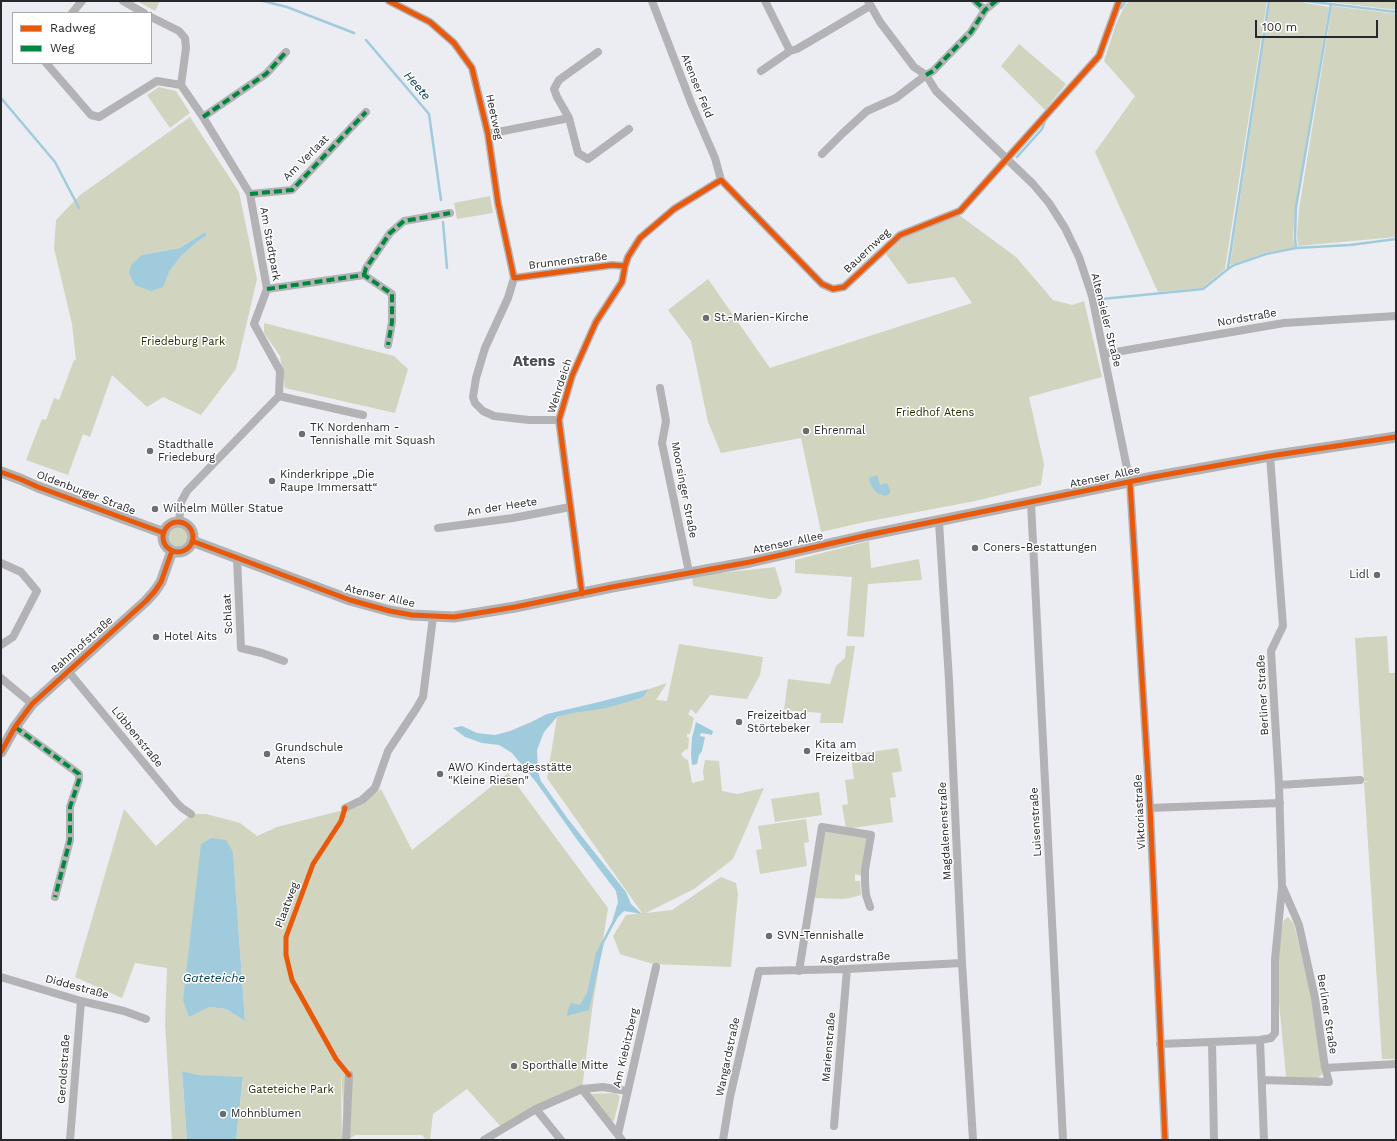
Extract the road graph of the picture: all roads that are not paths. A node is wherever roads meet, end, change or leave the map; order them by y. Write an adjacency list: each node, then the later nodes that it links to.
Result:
1 (82, 1): 11 (street)
2 (124, 1): 12 (street)
3 (389, 1): 25 (street, Heetweg)
4 (652, 1): 28 (street, Atenser Feld)
5 (766, 1): 14 (street)
6 (975, 1): 10 (street)
7 (996, 1): 10 (street)
8 (1119, 1): 27 (street, Bauernweg)
9 (869, 3): 14 (street); 19 (street, Altensieler Straße)
10 (985, 10): 19 (street)
11 (73, 12)
12 (142, 12)
13 (152, 18): 20 (street)
14 (790, 51): 18 (street)
15 (286, 52): 22 (street)
16 (598, 52): 23 (street)
17 (47, 64): 20 (street)
18 (761, 71)
19 (926, 75): 26 (street); 27 (street, Altensieler Straße)
20 (181, 85): 22 (street, Am Stadtpark)
21 (366, 112): 29 (street, Am Verlaat)
22 (203, 117): 29 (street, Am Stadtpark)
23 (570, 118): 24 (street); 25 (street)
24 (629, 129)
25 (488, 134): 33 (street, Heetweg)
26 (822, 154)
27 (1006, 159): 28 (street, Bauernweg); 37 (street, Altensieler Straße)
28 (721, 180): 31 (street)
29 (250, 194): 34 (street, Am Stadtpark)
30 (450, 213): 32 (street)
31 (625, 266): 33 (street, Brunnenstraße); 41 (street, Wehrdeich)
32 (364, 275): 34 (street); 36 (street)
33 (514, 278): 41 (street, Brunnenstraße)
34 (267, 289): 39 (street, Am Stadtpark)
35 (1396, 316): 37 (street, Nordstraße)
36 (388, 345)
37 (1104, 354): 45 (street, Altensieler Straße)
38 (660, 388): 56 (street, Moorsinger Straße)
39 (279, 396): 40 (street); 48 (street)
40 (363, 416)
41 (559, 420): 47 (street, Wehrdeich)
42 (1396, 437): 43 (street, Atenser Allee)
43 (1270, 456): 45 (street, Atenser Allee); 67 (street, Berliner Straße)
44 (1, 472): 51 (street, Oldenburger Straße)
45 (1130, 482): 46 (street, Atenser Allee); 70 (street, Viktoriastraße)
46 (1031, 503): 49 (street, Atenser Allee); 101 (street, Luisenstraße)
47 (570, 507): 50 (street, An der Heete); 57 (street, Wehrdeich)
48 (179, 522): 51 (street); 52 (street)
49 (939, 522): 56 (street, Atenser Allee); 75 (street, Magdalenenstraße)
50 (438, 528)
51 (164, 533): 53 (street)
52 (192, 541): 53 (street); 54 (street, Atenser Allee)
53 (172, 551): 61 (street, Bahnhofstraße)
54 (237, 558): 58 (street, Atenser Allee); 60 (street, Schlaat)
55 (1, 563): 59 (street)
56 (689, 572): 57 (street, Atenser Allee)
57 (582, 594): 58 (street, Atenser Allee)
58 (433, 617): 69 (street)
59 (1, 645)
60 (284, 661)
61 (68, 671): 63 (street, Bahnhofstraße); 71 (street, Lübbenstraße)
62 (1, 678): 63 (street)
63 (32, 704): 64 (street, Bahnhofstraße)
64 (16, 727): 65 (street, Bahnhofstraße); 73 (street)
65 (1, 752)
66 (1360, 780): 67 (street)
67 (1279, 785): 68 (street, Berliner Straße)
68 (1280, 803): 70 (street); 72 (street, Berliner Straße)
69 (345, 808)
70 (1150, 808): 85 (street, Viktoriastraße)
71 (191, 814)
72 (1282, 887): 83 (street, Berliner Straße); 87 (street, Berliner Straße)
73 (55, 897)
74 (870, 907): 78 (street)
75 (962, 963): 77 (street, Asgardstraße); 100 (street, Magdalenenstraße)
76 (656, 967): 91 (street, Am Kiebitzberg)
77 (847, 969): 78 (street, Asgardstraße); 93 (street, Marienstraße)
78 (799, 971): 80 (street, Asgardstraße)
79 (1, 977): 81 (street, Diddestraße)
80 (756, 980): 99 (street, Wangardstraße)
81 (80, 1001): 82 (street, Diddestraße); 95 (street, Geroldstraße)
82 (146, 1019)
83 (1260, 1040): 84 (street); 89 (street)
84 (1212, 1042): 85 (street); 103 (street)
85 (1160, 1044): 102 (street, Viktoriastraße)
86 (1396, 1064): 87 (street)
87 (1325, 1068): 89 (street, Berliner Straße)
88 (349, 1075): 96 (street)
89 (1262, 1080): 104 (street)
90 (582, 1089): 91 (street); 92 (street); 94 (street)
91 (627, 1091): 94 (street, Am Kiebitzberg)
92 (536, 1109): 97 (street); 98 (street)
93 (834, 1126)
94 (620, 1137)
95 (70, 1140)
96 (346, 1140)
97 (484, 1140)
98 (561, 1140)
99 (723, 1140)
100 (973, 1140)
101 (1064, 1140)
102 (1165, 1140)
103 (1214, 1140)
104 (1264, 1140)

